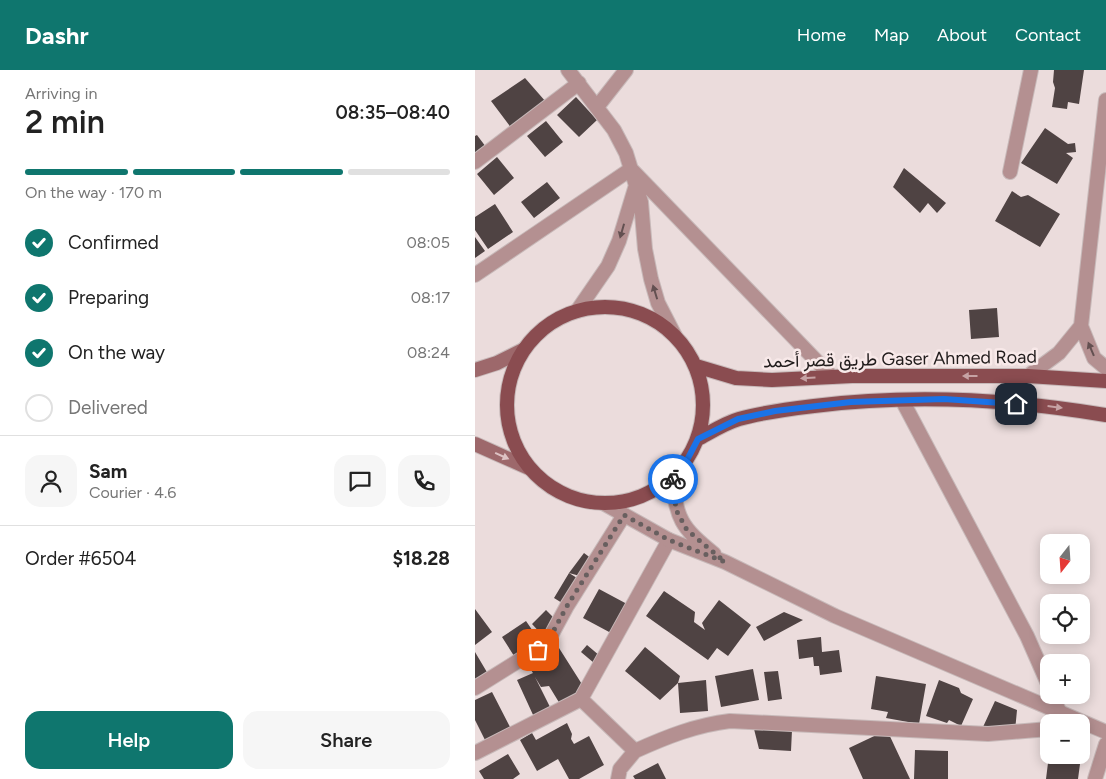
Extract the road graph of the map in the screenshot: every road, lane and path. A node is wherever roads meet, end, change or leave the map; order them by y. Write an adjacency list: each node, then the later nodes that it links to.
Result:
1 (569, 70): 4 (street)
2 (626, 70): 6 (street)
3 (1031, 70): 9 (street)
4 (579, 83): 6 (street); 7 (street)
5 (1106, 100): 13 (street)
6 (597, 107): 8 (street)
7 (475, 162)
8 (631, 169): 10 (street); 11 (street); 20 (street)
9 (1010, 172)
10 (636, 185): 12 (street, one-way to 12); 14 (street, one-way to 10)
11 (475, 275)
12 (577, 310): 14 (main road); 15 (main road)
13 (1081, 326): 17 (street, one-way to 13); 19 (street)
14 (675, 336): 16 (main road)
15 (523, 350): 18 (main road); 26 (main road)
16 (695, 366): 20 (main road, طريق قصر أحمد Gaser Ahmed Road, one-way to 16); 24 (main road)
17 (1106, 368)
18 (475, 370)
19 (1028, 376): 20 (main road, طريق قصر أحمد Gaser Ahmed Road, one-way to 20); 21 (main road, طريق قصر أحمد Gaser Ahmed Road)
20 (833, 377)
21 (1106, 381)
22 (902, 400): 23 (main road, one-way to 23); 24 (main road); 32 (street)
23 (1106, 415)
24 (698, 439): 27 (main road)
25 (475, 444): 26 (main road, one-way to 26)
26 (529, 468): 28 (main road)
27 (672, 477): 28 (main road); 31 (street)
28 (603, 503): 29 (street)
29 (624, 515): 30 (street); 33 (street)
30 (669, 540): 31 (street); 34 (street)
31 (725, 562): 36 (street)
32 (1040, 666)
33 (475, 688)
34 (581, 699): 41 (street); 42 (street)
35 (1056, 704): 36 (street)
36 (1059, 713)
37 (1090, 726): 39 (street)
38 (1040, 730): 41 (street)
39 (1106, 732)
40 (1106, 744): 44 (street)
41 (635, 751): 43 (street)
42 (475, 753)
43 (618, 779)
44 (1095, 779)

